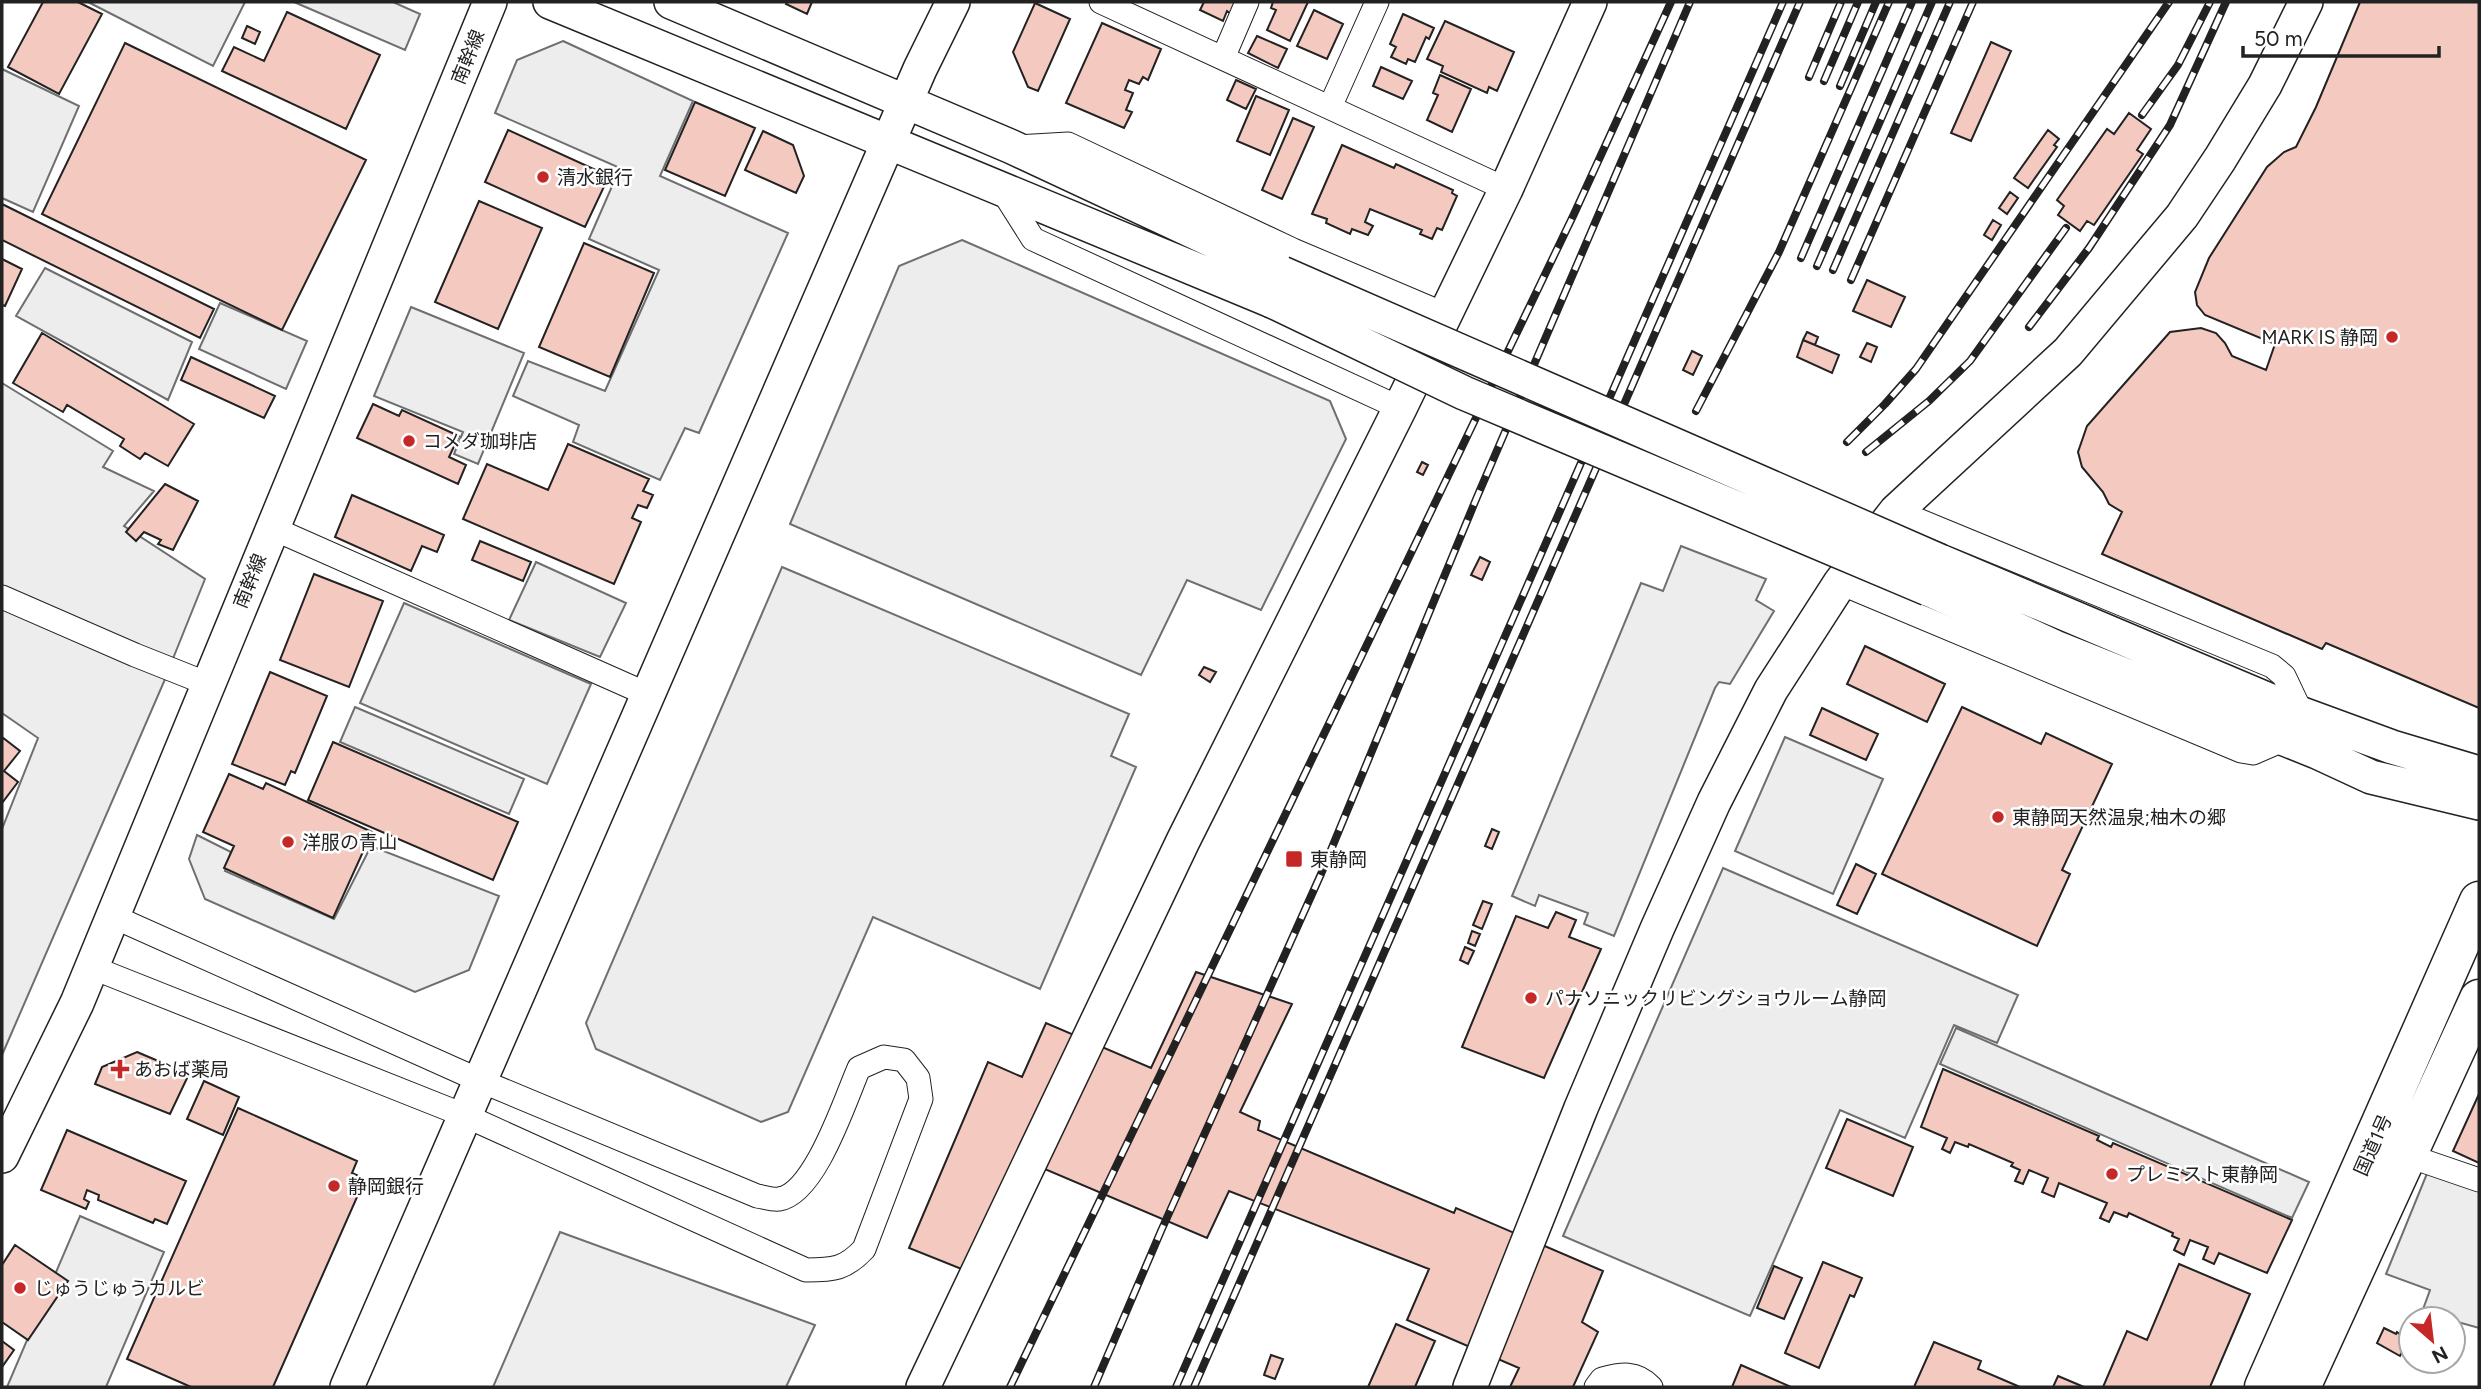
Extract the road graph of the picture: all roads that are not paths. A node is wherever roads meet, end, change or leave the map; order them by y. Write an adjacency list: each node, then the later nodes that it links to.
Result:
1 (490, 2): 22 (street, 南幹線)
2 (550, 2): 14 (street)
3 (671, 2): 12 (street)
4 (953, 2): 12 (street)
5 (1101, 2): 10 (street)
6 (1247, 2): 11 (street)
7 (1377, 2): 13 (street)
8 (1590, 2): 16 (street)
9 (2306, 2): 21 (street)
10 (1129, 8): 11 (street)
11 (1223, 58): 13 (street)
12 (906, 103): 14 (street); 15 (street)
13 (1330, 107): 16 (street)
14 (890, 143): 17 (street); 26 (street)
15 (1012, 147): 18 (street); 19 (street)
16 (1507, 188): 19 (street)
17 (1002, 190): 18 (street); 20 (street)
18 (1277, 287): 27 (street, bridge)
19 (1444, 314): 20 (street)
20 (1400, 408): 40 (street)
21 (1896, 511): 23 (street); 27 (street)
22 (272, 528): 25 (street, 南幹線); 26 (street)
23 (1840, 583): 27 (street); 41 (street)
24 (2, 597): 25 (street)
25 (208, 684): 31 (street, 南幹線)
26 (649, 695): 34 (street)
27 (2293, 727): 28 (street); 29 (street)
28 (2479, 773)
29 (2479, 803)
30 (2479, 901): 44 (highway, 国道1号)
31 (112, 916): 32 (street, 南幹線); 34 (street)
32 (91, 967): 35 (street); 37 (street, 南幹線)
33 (2479, 999): 36 (highway, 国道1号)
34 (481, 1080): 35 (street); 35 (street)
35 (466, 1116): 39 (street)
36 (2406, 1155): 38 (street); 45 (highway, 国道1号)
37 (2, 1156)
38 (2479, 1180)
39 (347, 1387)
40 (923, 1387)
41 (1470, 1387)
42 (1596, 1387): 43 (street)
43 (1651, 1387)
44 (2264, 1387)
45 (2301, 1387)

